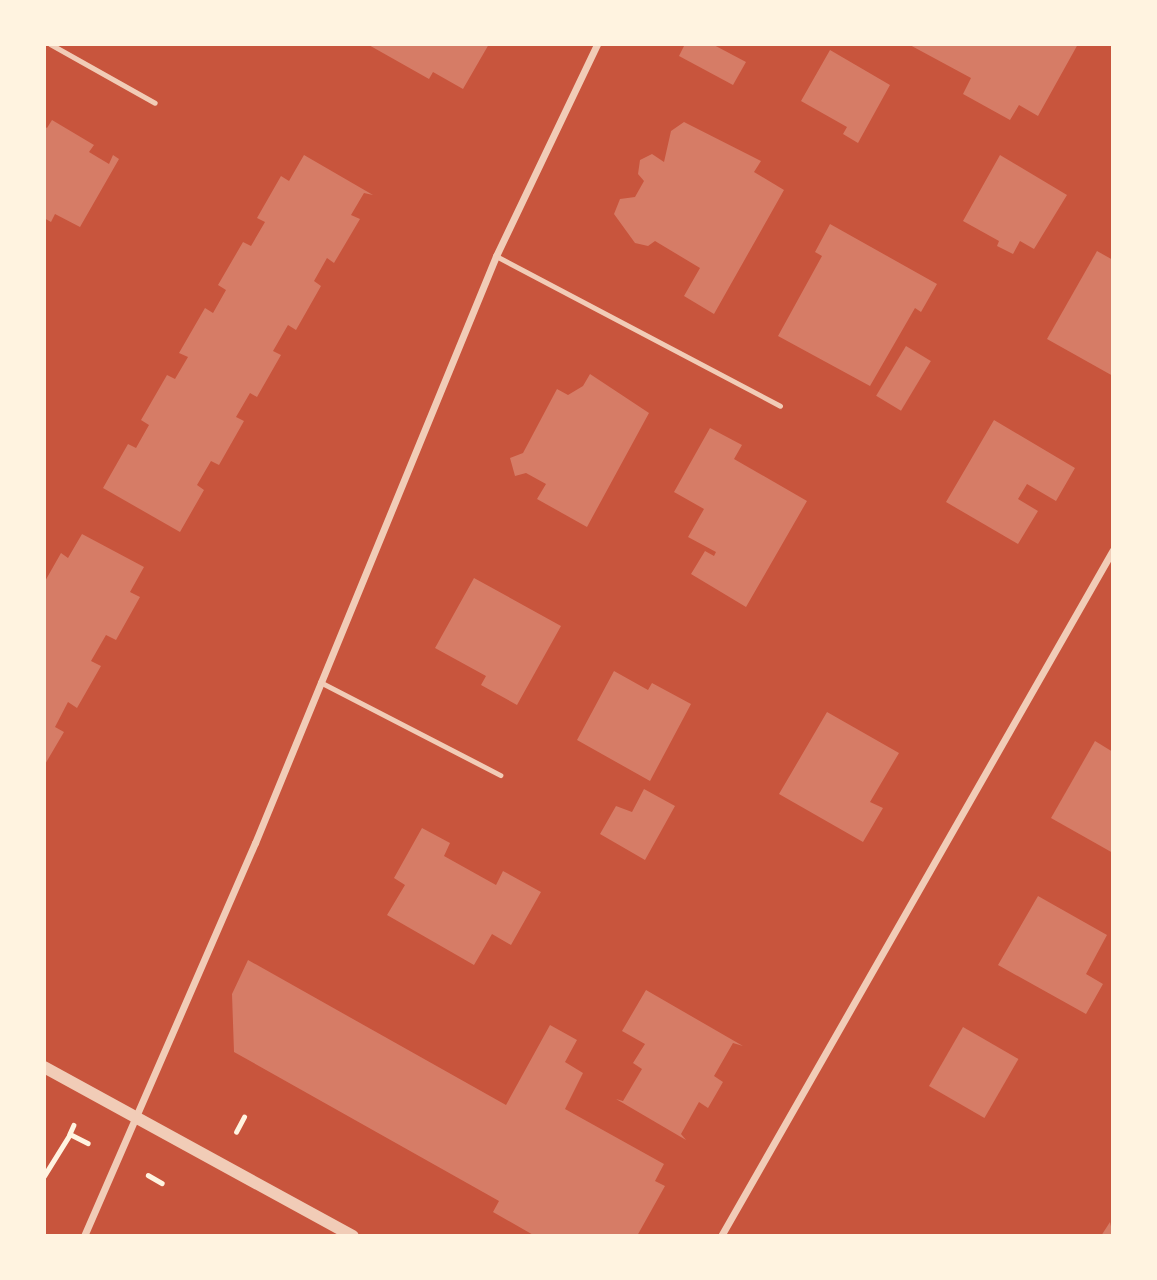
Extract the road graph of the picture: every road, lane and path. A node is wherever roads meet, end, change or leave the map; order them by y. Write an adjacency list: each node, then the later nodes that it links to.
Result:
1 (50, 44): 3 (lane)
2 (597, 44): 4 (street)
3 (155, 103)
4 (496, 256): 5 (lane); 7 (street)
5 (780, 406)
6 (1113, 550): 15 (street)
7 (320, 682): 8 (lane); 10 (street)
8 (500, 775)
9 (44, 1067): 10 (street)
10 (136, 1117): 13 (street); 14 (street)
11 (69, 1133): 12 (path)
12 (44, 1176)
13 (84, 1236)
14 (353, 1236)
15 (721, 1236)

